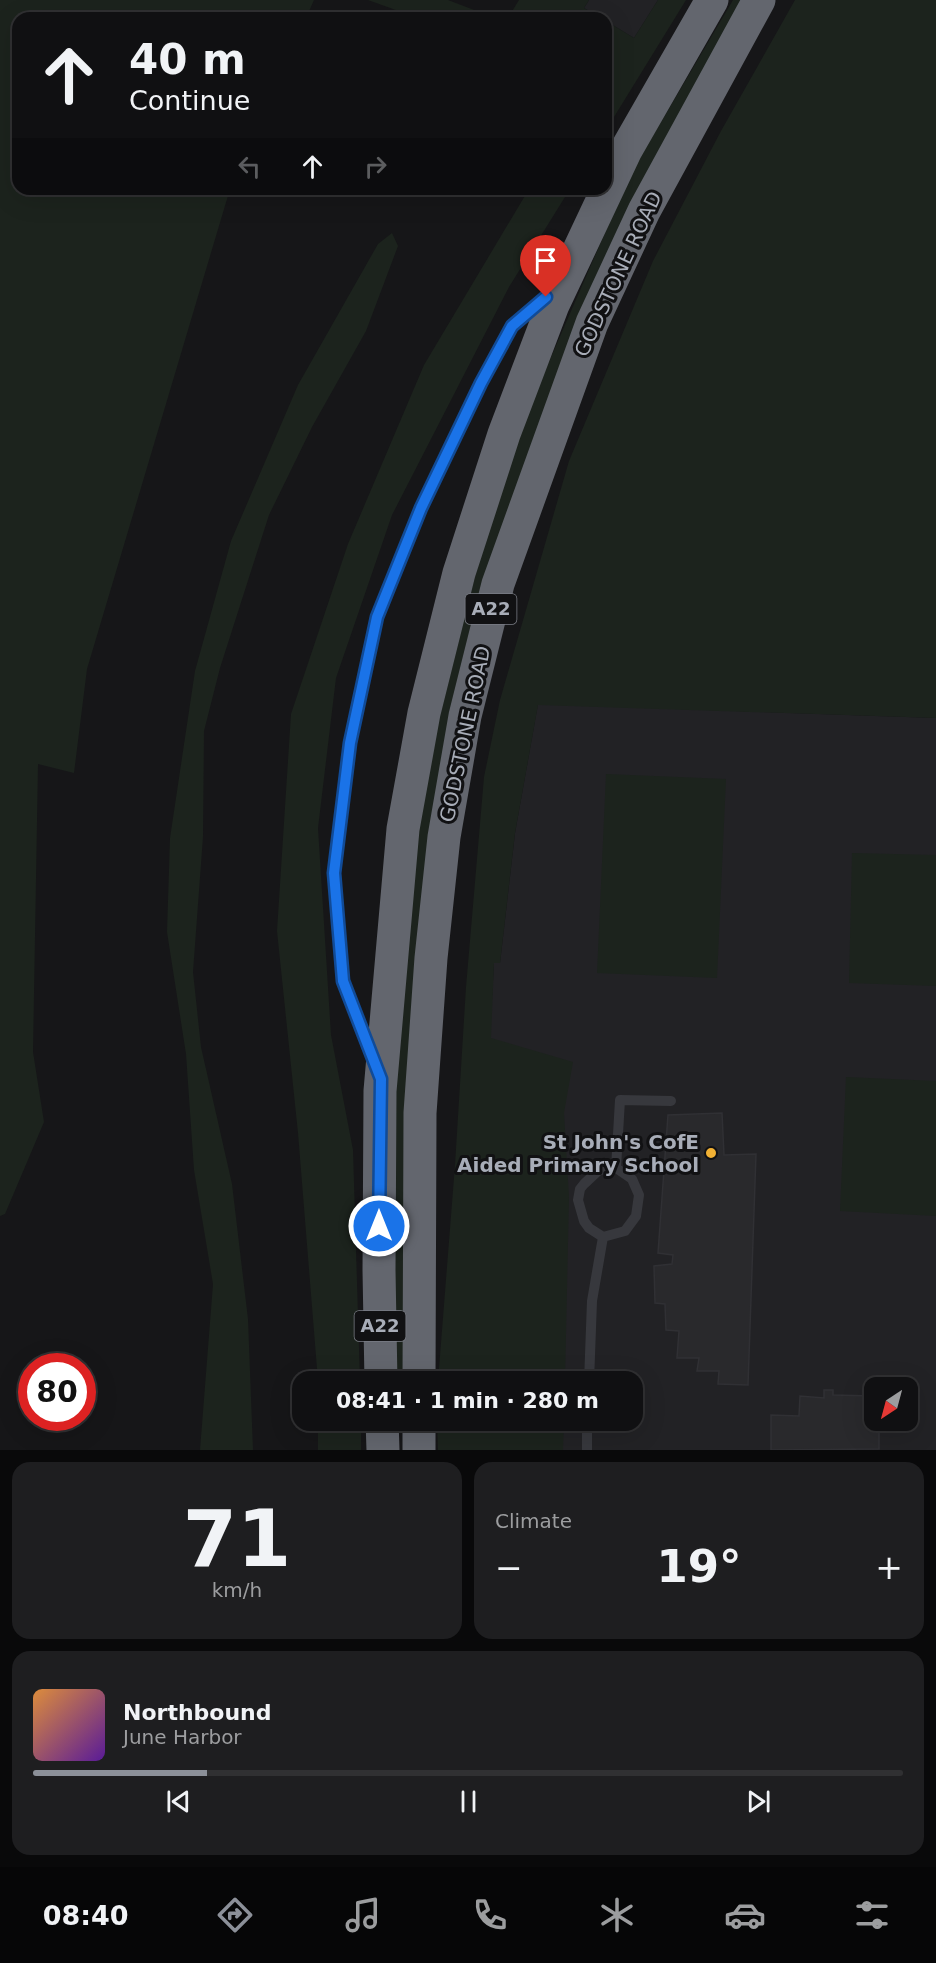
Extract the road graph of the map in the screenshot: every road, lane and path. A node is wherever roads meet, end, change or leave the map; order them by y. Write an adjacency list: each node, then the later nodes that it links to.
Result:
1 (712, 0): 3 (highway, GODSTONE ROAD / A22)
2 (759, 0): 11 (highway, GODSTONE ROAD / A22)
3 (612, 179)
4 (605, 195): 5 (highway, GODSTONE ROAD / A22)
5 (563, 282): 6 (highway, GODSTONE ROAD / A22); 6 (lane)
6 (381, 1079): 10 (highway, GODSTONE ROAD / A22)
7 (671, 1101): 8 (lane)
8 (616, 1168): 9 (lane); 9 (lane)
9 (603, 1237): 12 (lane)
10 (381, 1371)
11 (419, 1371)
12 (589, 1371)
13 (382, 1431): 16 (highway)
14 (419, 1431): 17 (highway)
15 (587, 1431): 18 (lane)
16 (383, 1450)
17 (419, 1450)
18 (587, 1450)

